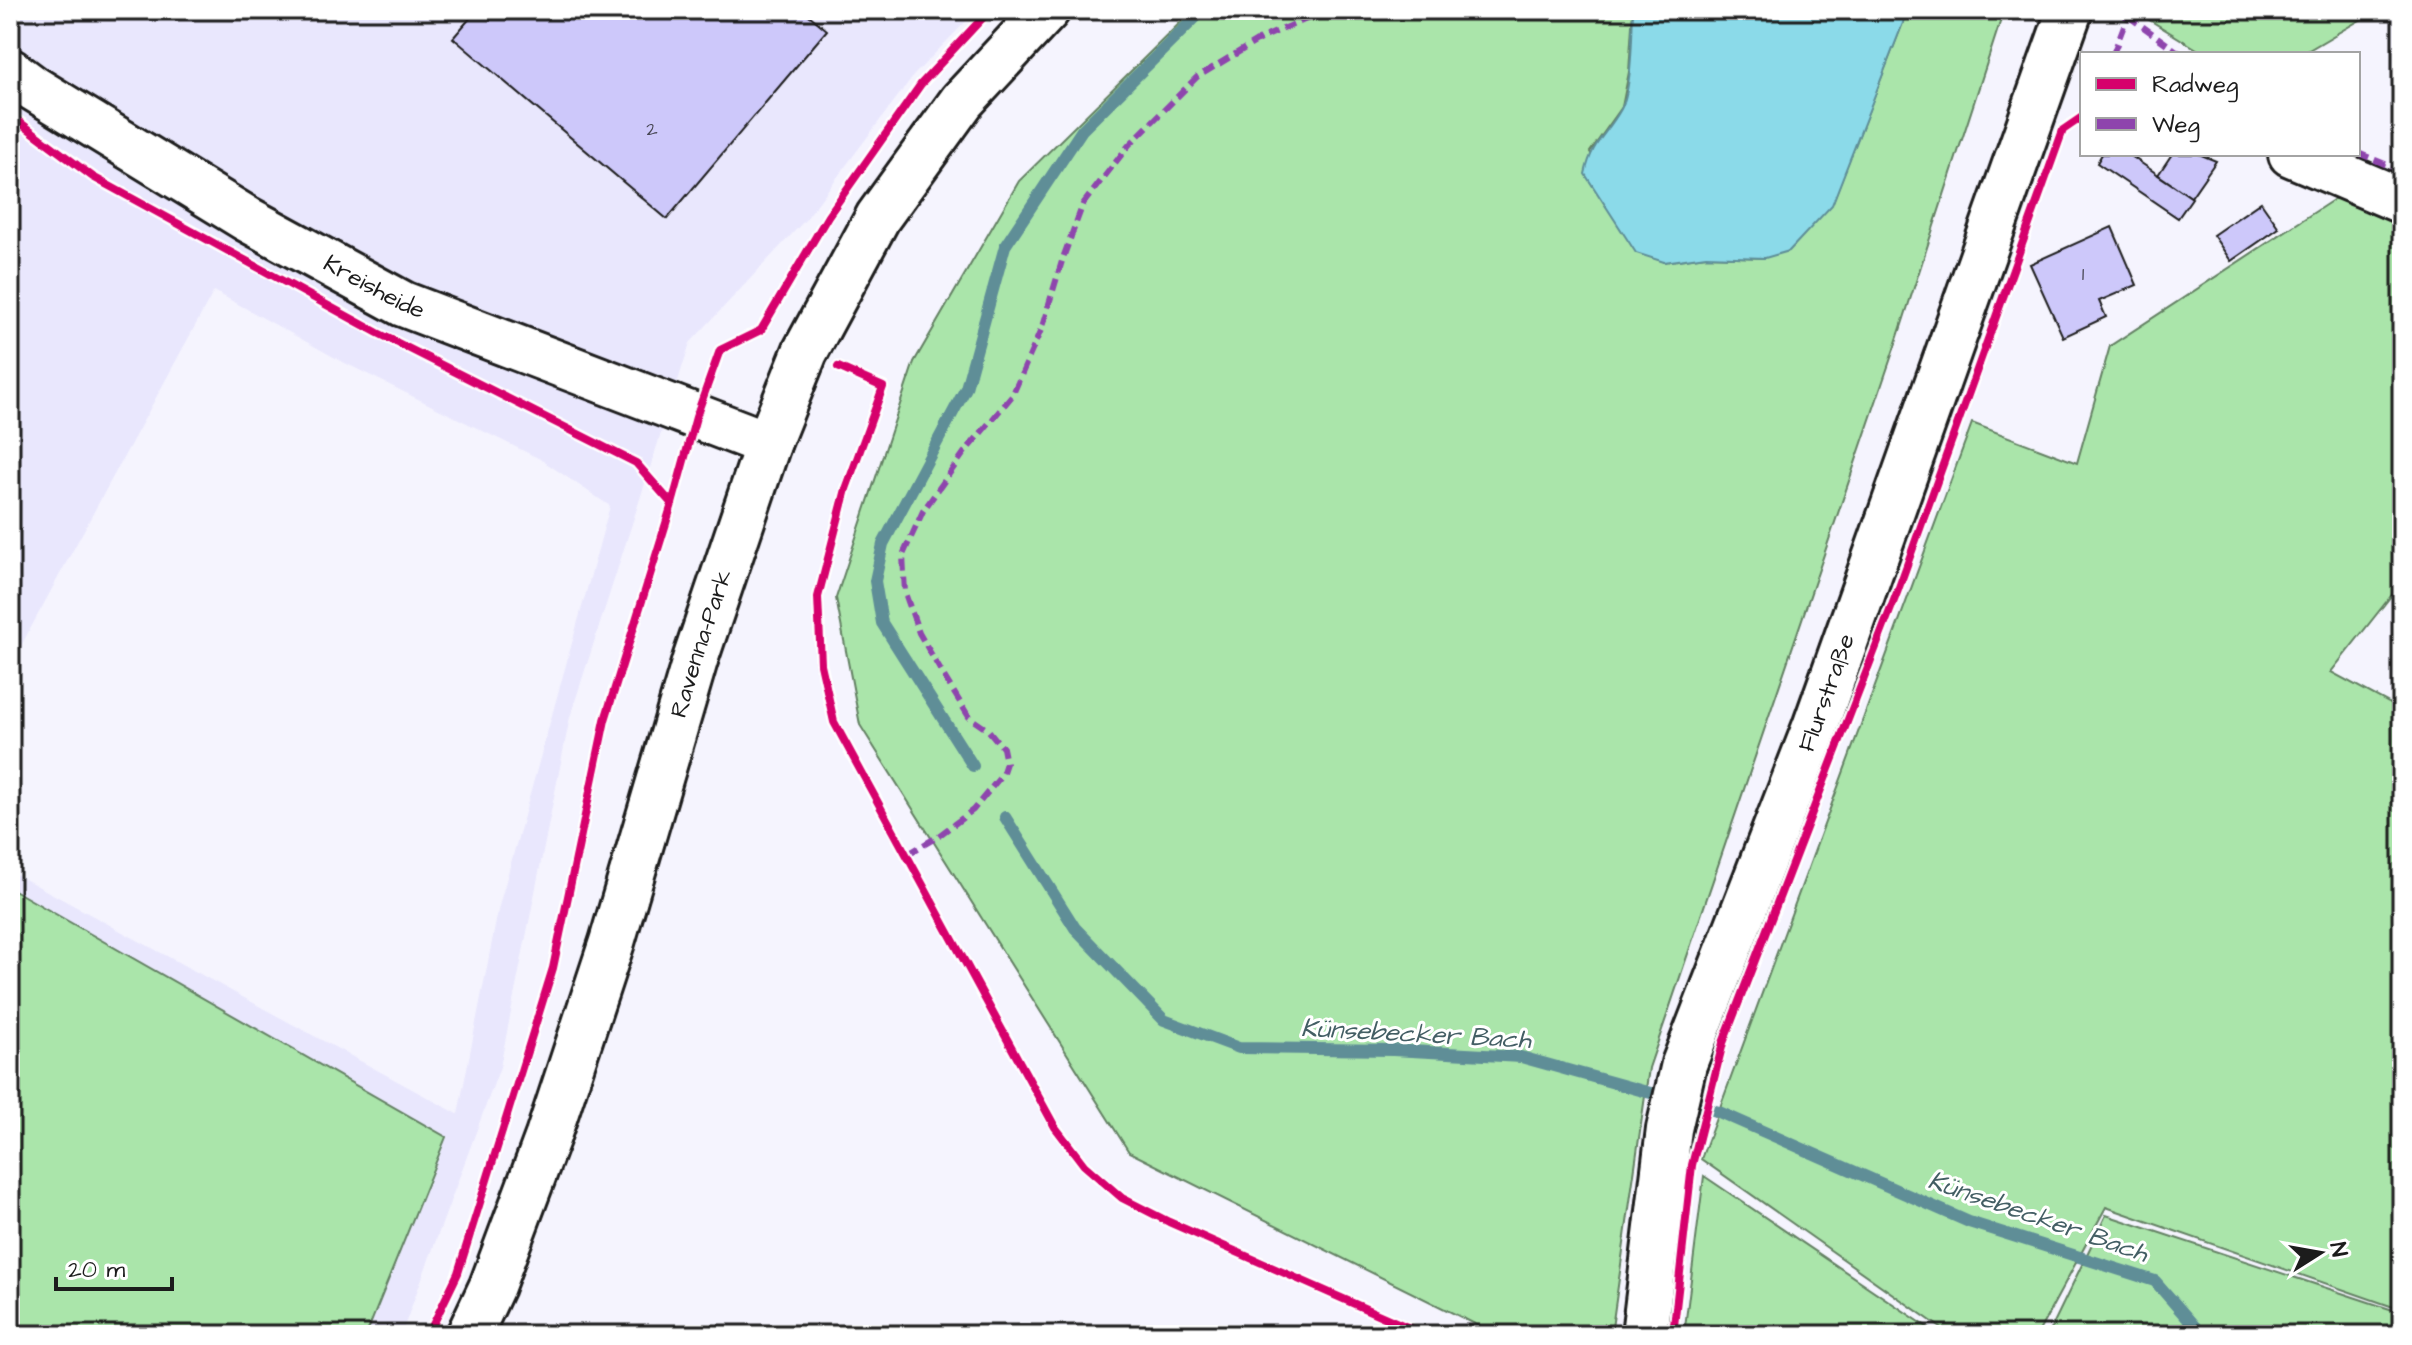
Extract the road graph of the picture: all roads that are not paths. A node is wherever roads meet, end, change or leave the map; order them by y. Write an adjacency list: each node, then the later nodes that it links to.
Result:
1 (1047, 10): 7 (street, Ravenna-Park)
2 (2070, 10): 3 (street, Flurstraße)
3 (2068, 63): 9 (street, Flurstraße)
4 (10, 71): 7 (street, Kreisheide)
5 (2296, 156): 6 (street)
6 (2402, 201)
7 (768, 444): 8 (street, Ravenna-Park)
8 (469, 1335)
9 (1644, 1335)

